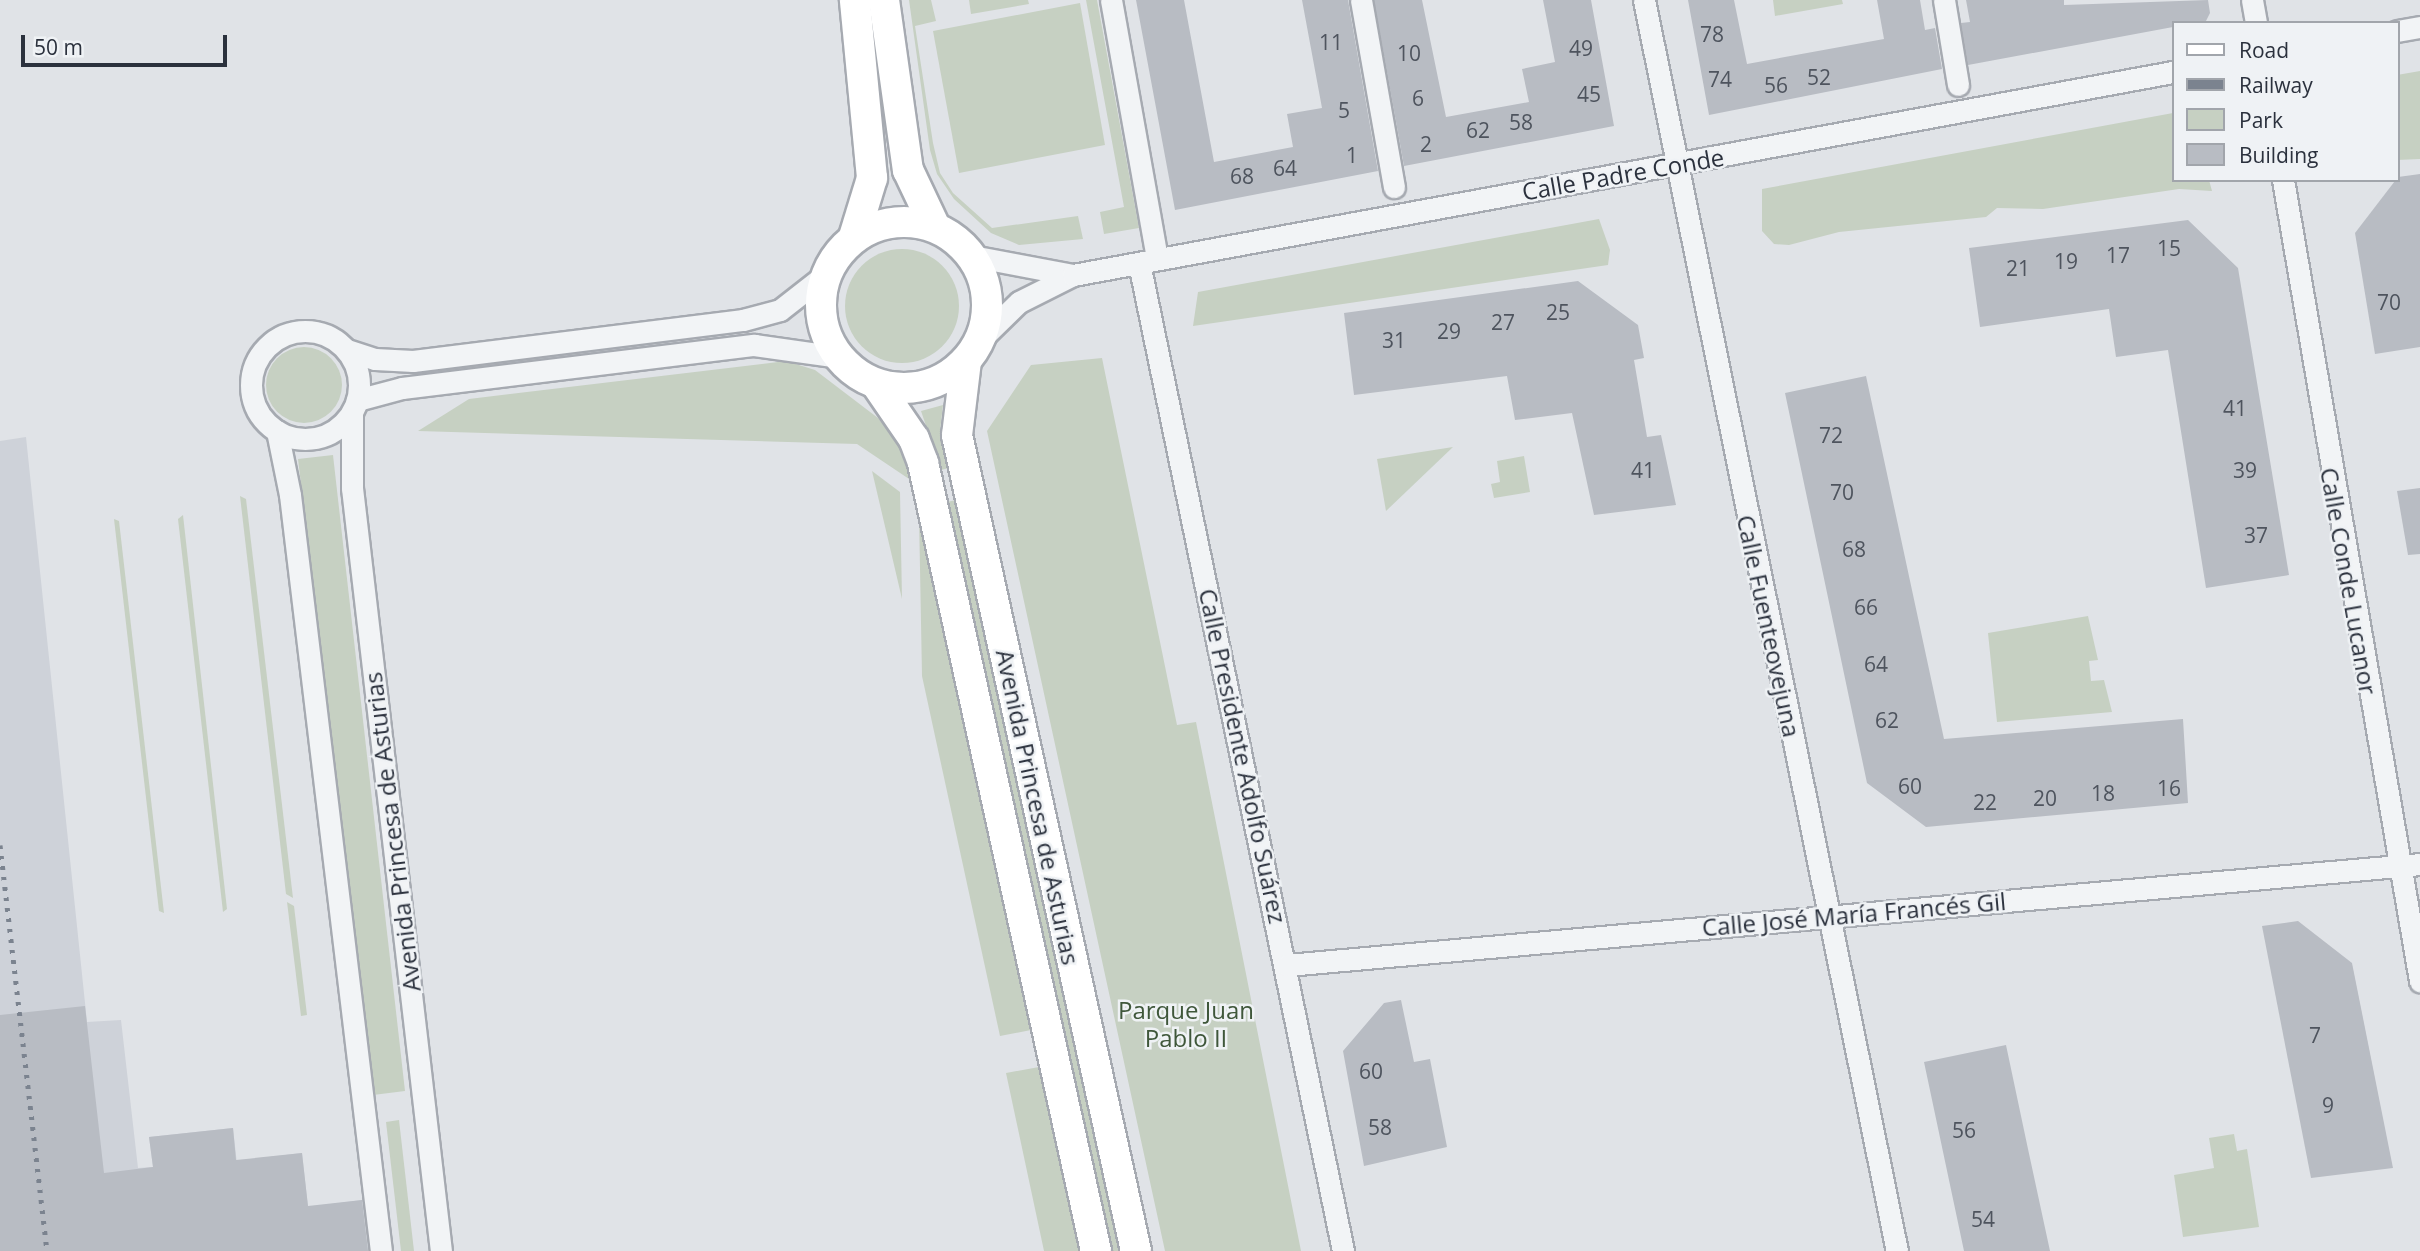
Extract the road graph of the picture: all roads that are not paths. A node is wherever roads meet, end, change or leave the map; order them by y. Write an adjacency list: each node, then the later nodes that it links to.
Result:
1 (855, 0): 17 (main road)
2 (884, 0): 16 (main road)
3 (1111, 0): 19 (street, Calle Presidente Adolfo Suárez)
4 (1360, 0): 15 (street)
5 (1644, 0): 13 (street, Calle Fuenteovejuna)
6 (1944, 0): 12 (street)
7 (2252, 0): 8 (street)
8 (2256, 21)
9 (2420, 27): 10 (street)
10 (2399, 31)
11 (2172, 72): 13 (street, Calle Padre Conde)
12 (1958, 85)
13 (1674, 164): 19 (street, Calle Padre Conde); 30 (street, Calle Fuenteovejuna)
14 (2283, 182): 29 (street, Calle Conde Lucanor)
15 (1394, 187)
16 (936, 227): 17 (main road); 18 (main road)
17 (854, 237): 20 (main road)
18 (972, 256): 21 (street, Calle Padre Conde); 23 (main road)
19 (1148, 261): 21 (street, Calle Padre Conde); 31 (street, Calle Presidente Adolfo Suárez)
20 (826, 274): 22 (street); 24 (main road)
21 (1073, 275): 23 (street, Calle Padre Conde)
22 (347, 350): 26 (street); 27 (street)
23 (973, 351): 25 (main road); 36 (main road, Avenida Princesa de Asturias)
24 (838, 357): 25 (main road); 26 (street)
25 (877, 385): 35 (main road, Avenida Princesa de Asturias)
26 (354, 407): 27 (street); 34 (street, Avenida Princesa de Asturias)
27 (277, 431): 33 (street)
28 (2420, 864): 29 (street, Calle José María Francés Gil)
29 (2397, 866): 30 (street, Calle José María Francés Gil); 32 (street, Calle Conde Lucanor)
30 (1828, 917): 31 (street, Calle José María Francés Gil); 38 (street, Calle Fuenteovejuna)
31 (1287, 965): 37 (street, Calle Presidente Adolfo Suárez)
32 (2420, 981)
33 (380, 1251)
34 (441, 1251)
35 (1096, 1251)
36 (1136, 1251)
37 (1343, 1251)
38 (1897, 1251)

